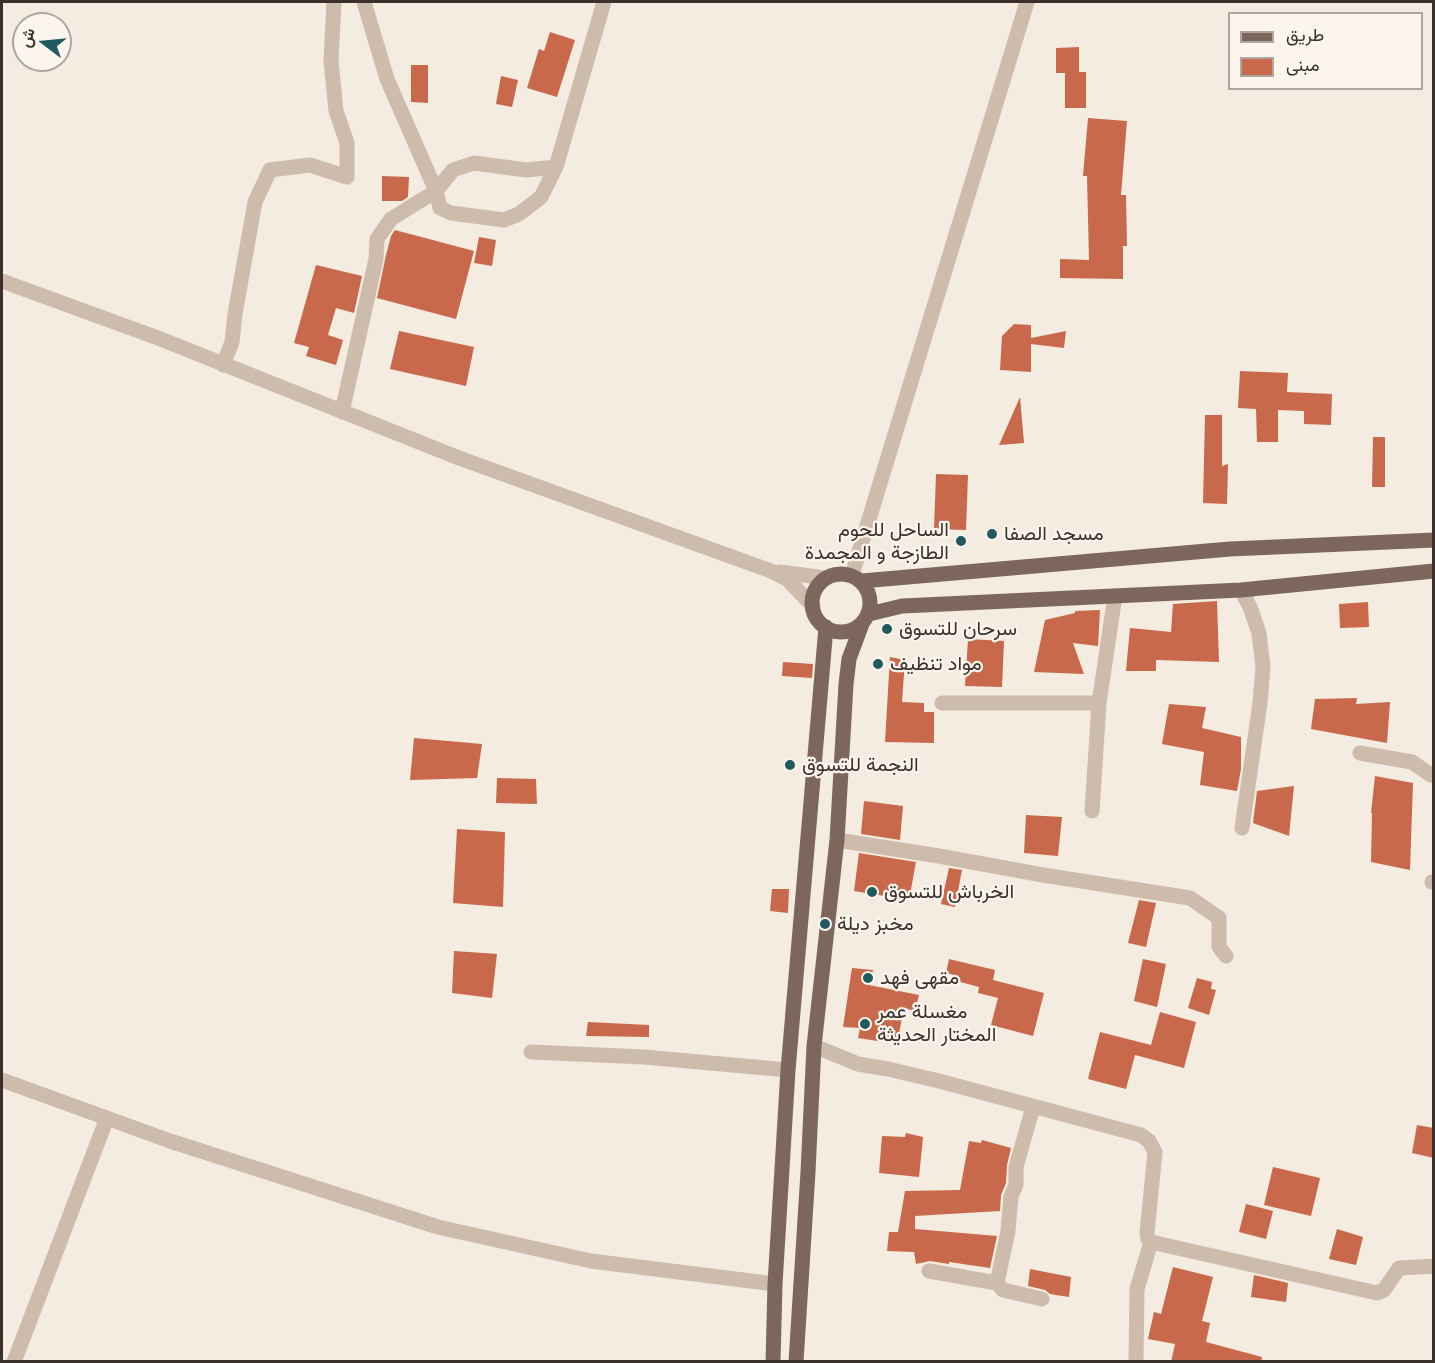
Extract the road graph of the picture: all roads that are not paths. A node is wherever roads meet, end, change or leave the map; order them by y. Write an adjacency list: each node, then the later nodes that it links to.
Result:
1 (334, 2): 8 (street)
2 (364, 2): 6 (street)
3 (604, 2): 5 (street)
4 (1027, 2): 14 (street)
5 (556, 167): 6 (street); 6 (street)
6 (436, 191): 9 (street)
7 (2, 281): 8 (street)
8 (224, 365): 9 (street)
9 (342, 412): 11 (street)
10 (1434, 540): 14 (main road)
11 (771, 571): 13 (street); 17 (street)
12 (1434, 571): 15 (main road)
13 (826, 578): 14 (main road); 17 (main road)
14 (857, 578): 18 (main road)
15 (1241, 590): 16 (main road); 25 (street)
16 (1115, 597): 18 (main road); 21 (street)
17 (813, 606): 19 (main road)
18 (865, 619): 19 (main road); 26 (main road)
19 (826, 627): 30 (main road)
20 (942, 703): 21 (street)
21 (1099, 703): 24 (street)
22 (1360, 753): 23 (street)
23 (1434, 774)
24 (1092, 811)
25 (1242, 828)
26 (837, 840): 27 (street); 28 (main road)
27 (1226, 956)
28 (814, 1046): 32 (street); 43 (main road)
29 (531, 1052): 30 (street)
30 (788, 1070): 38 (main road)
31 (2, 1080): 33 (street)
32 (1034, 1107): 34 (street); 37 (street)
33 (107, 1118): 38 (street); 41 (street)
34 (1151, 1242): 35 (street); 40 (street)
35 (1434, 1266)
36 (929, 1271): 37 (street)
37 (997, 1283): 39 (street)
38 (775, 1284): 42 (main road)
39 (1042, 1299)
40 (1136, 1359)
41 (14, 1362)
42 (772, 1362)
43 (796, 1362)

